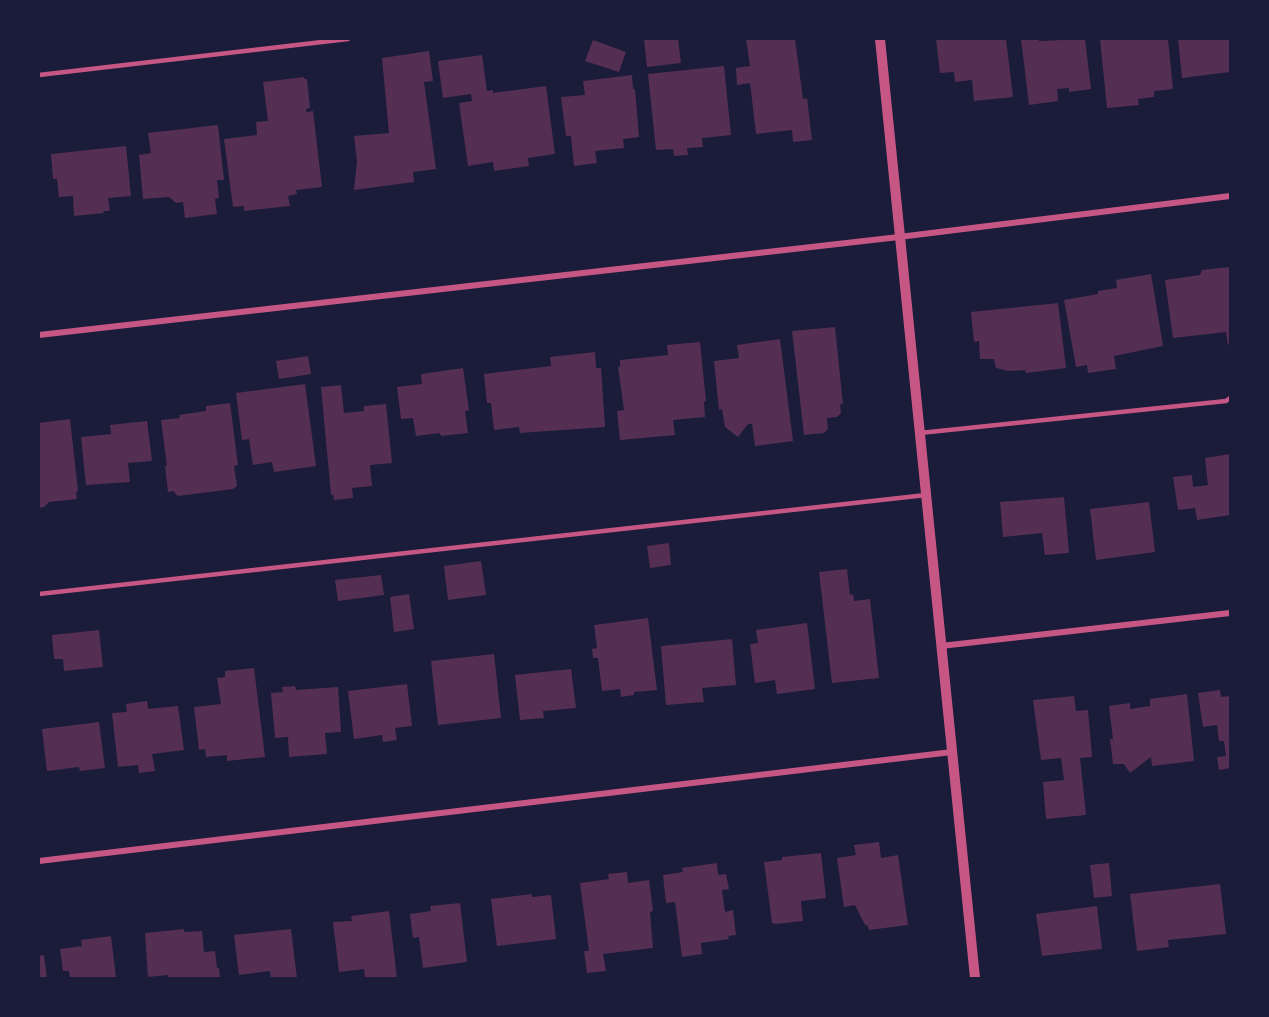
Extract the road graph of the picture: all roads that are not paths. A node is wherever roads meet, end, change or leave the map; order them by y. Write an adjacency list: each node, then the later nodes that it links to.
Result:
1 (348, 39): 3 (lane)
2 (880, 39): 5 (street)
3 (39, 75)
4 (1230, 196): 5 (street)
5 (899, 237): 6 (street); 8 (street)
6 (39, 335)
7 (1230, 398): 8 (lane)
8 (920, 434): 9 (street)
9 (926, 495): 10 (lane); 12 (street)
10 (39, 594)
11 (1230, 613): 12 (street)
12 (941, 646): 13 (street)
13 (952, 752): 14 (street); 15 (street)
14 (39, 861)
15 (975, 978)

